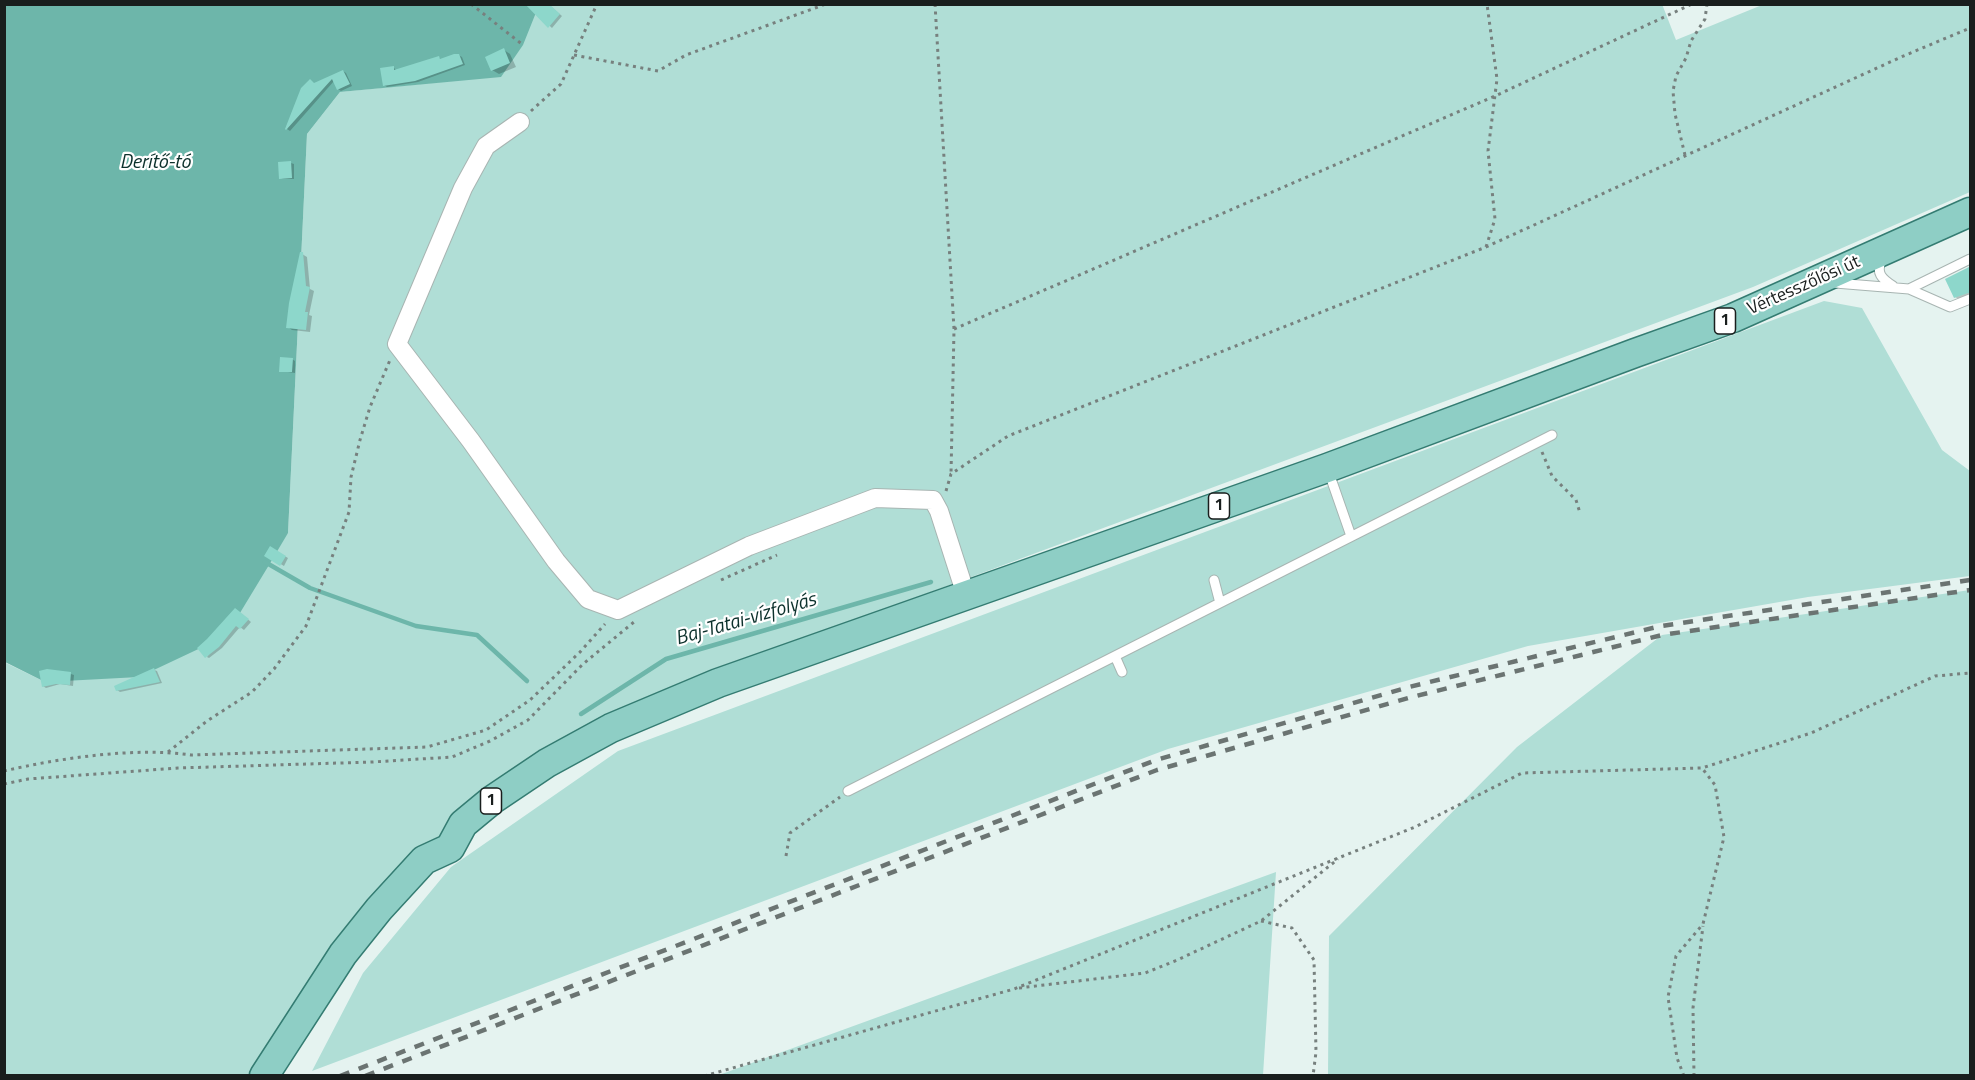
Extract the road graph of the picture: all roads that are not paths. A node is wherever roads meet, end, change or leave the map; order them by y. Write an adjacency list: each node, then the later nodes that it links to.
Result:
1 (520, 122): 13 (street)
2 (1971, 212): 3 (main road, Vértesszőlősi út / 1)
3 (1887, 249): 5 (main road, Vértesszőlősi út / 1); 6 (lane)
4 (1971, 259): 7 (lane)
5 (1812, 284): 6 (lane); 10 (main road, Vértesszőlősi út / 1)
6 (1896, 287): 7 (lane)
7 (1909, 289): 8 (lane)
8 (1971, 299)
9 (1552, 435): 11 (lane)
10 (1328, 468): 11 (lane); 13 (main road, 1)
11 (1351, 537): 14 (lane)
12 (1214, 580): 14 (lane)
13 (966, 595): 18 (main road, 1)
14 (1220, 603): 15 (lane)
15 (1115, 656): 16 (lane); 17 (lane)
16 (1122, 672)
17 (848, 791)
18 (268, 1068)

